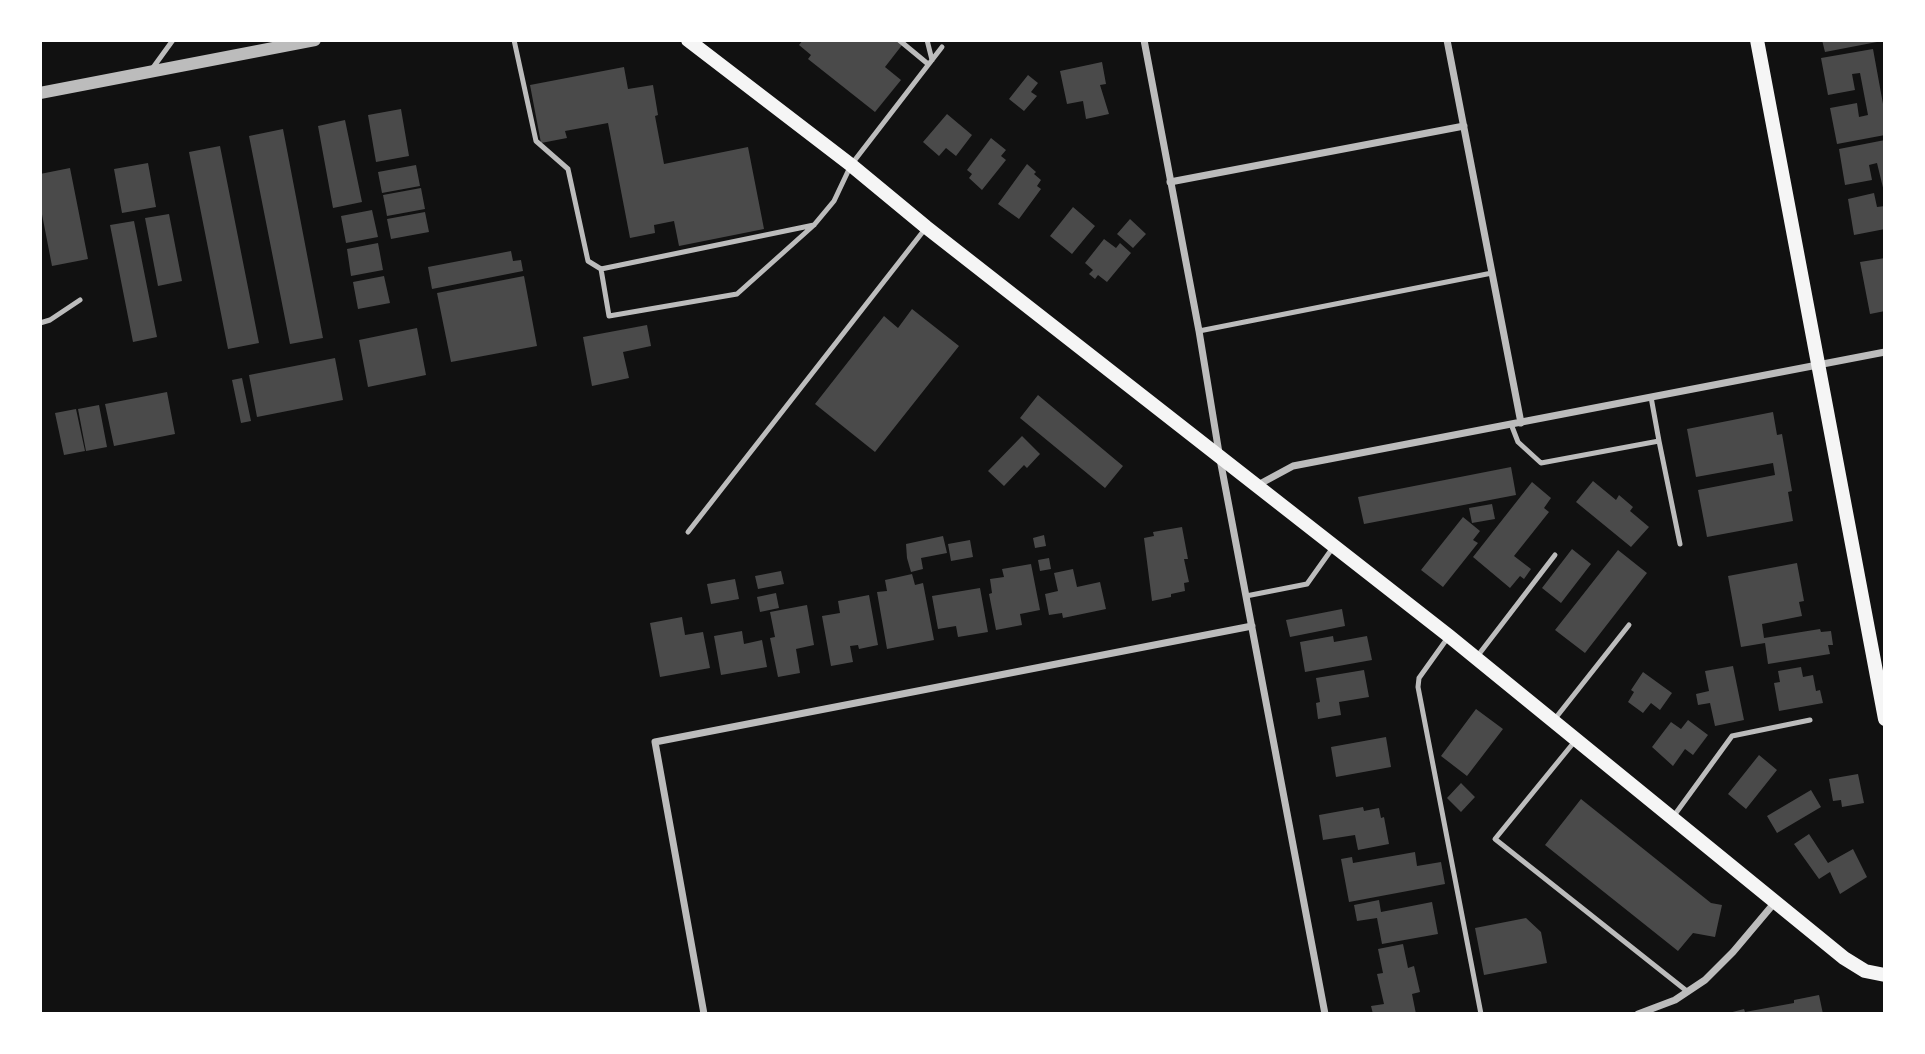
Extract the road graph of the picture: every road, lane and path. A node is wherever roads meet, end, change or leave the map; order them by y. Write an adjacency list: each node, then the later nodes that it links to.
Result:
1 (173, 40): 12 (lane)
2 (315, 40): 12 (street)
3 (514, 40): 19 (lane)
4 (688, 40): 15 (main road)
5 (900, 40): 11 (lane)
6 (927, 40): 11 (lane)
7 (1144, 40): 16 (street)
8 (1447, 40): 14 (street)
9 (1757, 40): 25 (main road)
10 (942, 47): 11 (lane)
11 (930, 62): 15 (lane)
12 (150, 71): 13 (street)
13 (40, 93)
14 (1464, 127): 16 (street); 20 (street)
15 (851, 165): 17 (lane); 18 (main road)
16 (1170, 182): 23 (street)
17 (814, 225): 19 (lane); 19 (lane)
18 (926, 227): 30 (main road); 32 (lane)
19 (601, 268)
20 (1492, 273): 23 (lane); 27 (street)
21 (80, 300): 22 (lane)
22 (40, 323)
23 (1199, 331): 30 (street)
24 (1885, 352): 25 (street)
25 (1818, 365): 26 (street); 41 (main road)
26 (1651, 397): 27 (street); 29 (lane)
27 (1521, 423): 28 (street)
28 (1511, 425): 29 (lane); 31 (street)
29 (1659, 441): 33 (lane)
30 (1220, 459): 31 (main road); 36 (street)
31 (1256, 486): 34 (main road)
32 (688, 532)
33 (1680, 544)
34 (1334, 546): 36 (lane); 39 (main road)
35 (1555, 555): 40 (lane)
36 (1246, 596): 38 (street)
37 (1629, 625): 43 (lane)
38 (1252, 626): 50 (street); 51 (street)
39 (1449, 636): 40 (main road); 52 (lane)
40 (1476, 658): 43 (main road)
41 (1880, 663): 42 (main road)
42 (1885, 719)
43 (1554, 720): 45 (main road)
44 (1810, 720): 46 (lane)
45 (1577, 738): 46 (main road); 49 (lane)
46 (1673, 817): 47 (main road)
47 (1776, 901): 48 (main road); 49 (street)
48 (1885, 975)
49 (1688, 992): 53 (street)
50 (704, 1014)
51 (1325, 1014)
52 (1481, 1014)
53 (1639, 1014)

